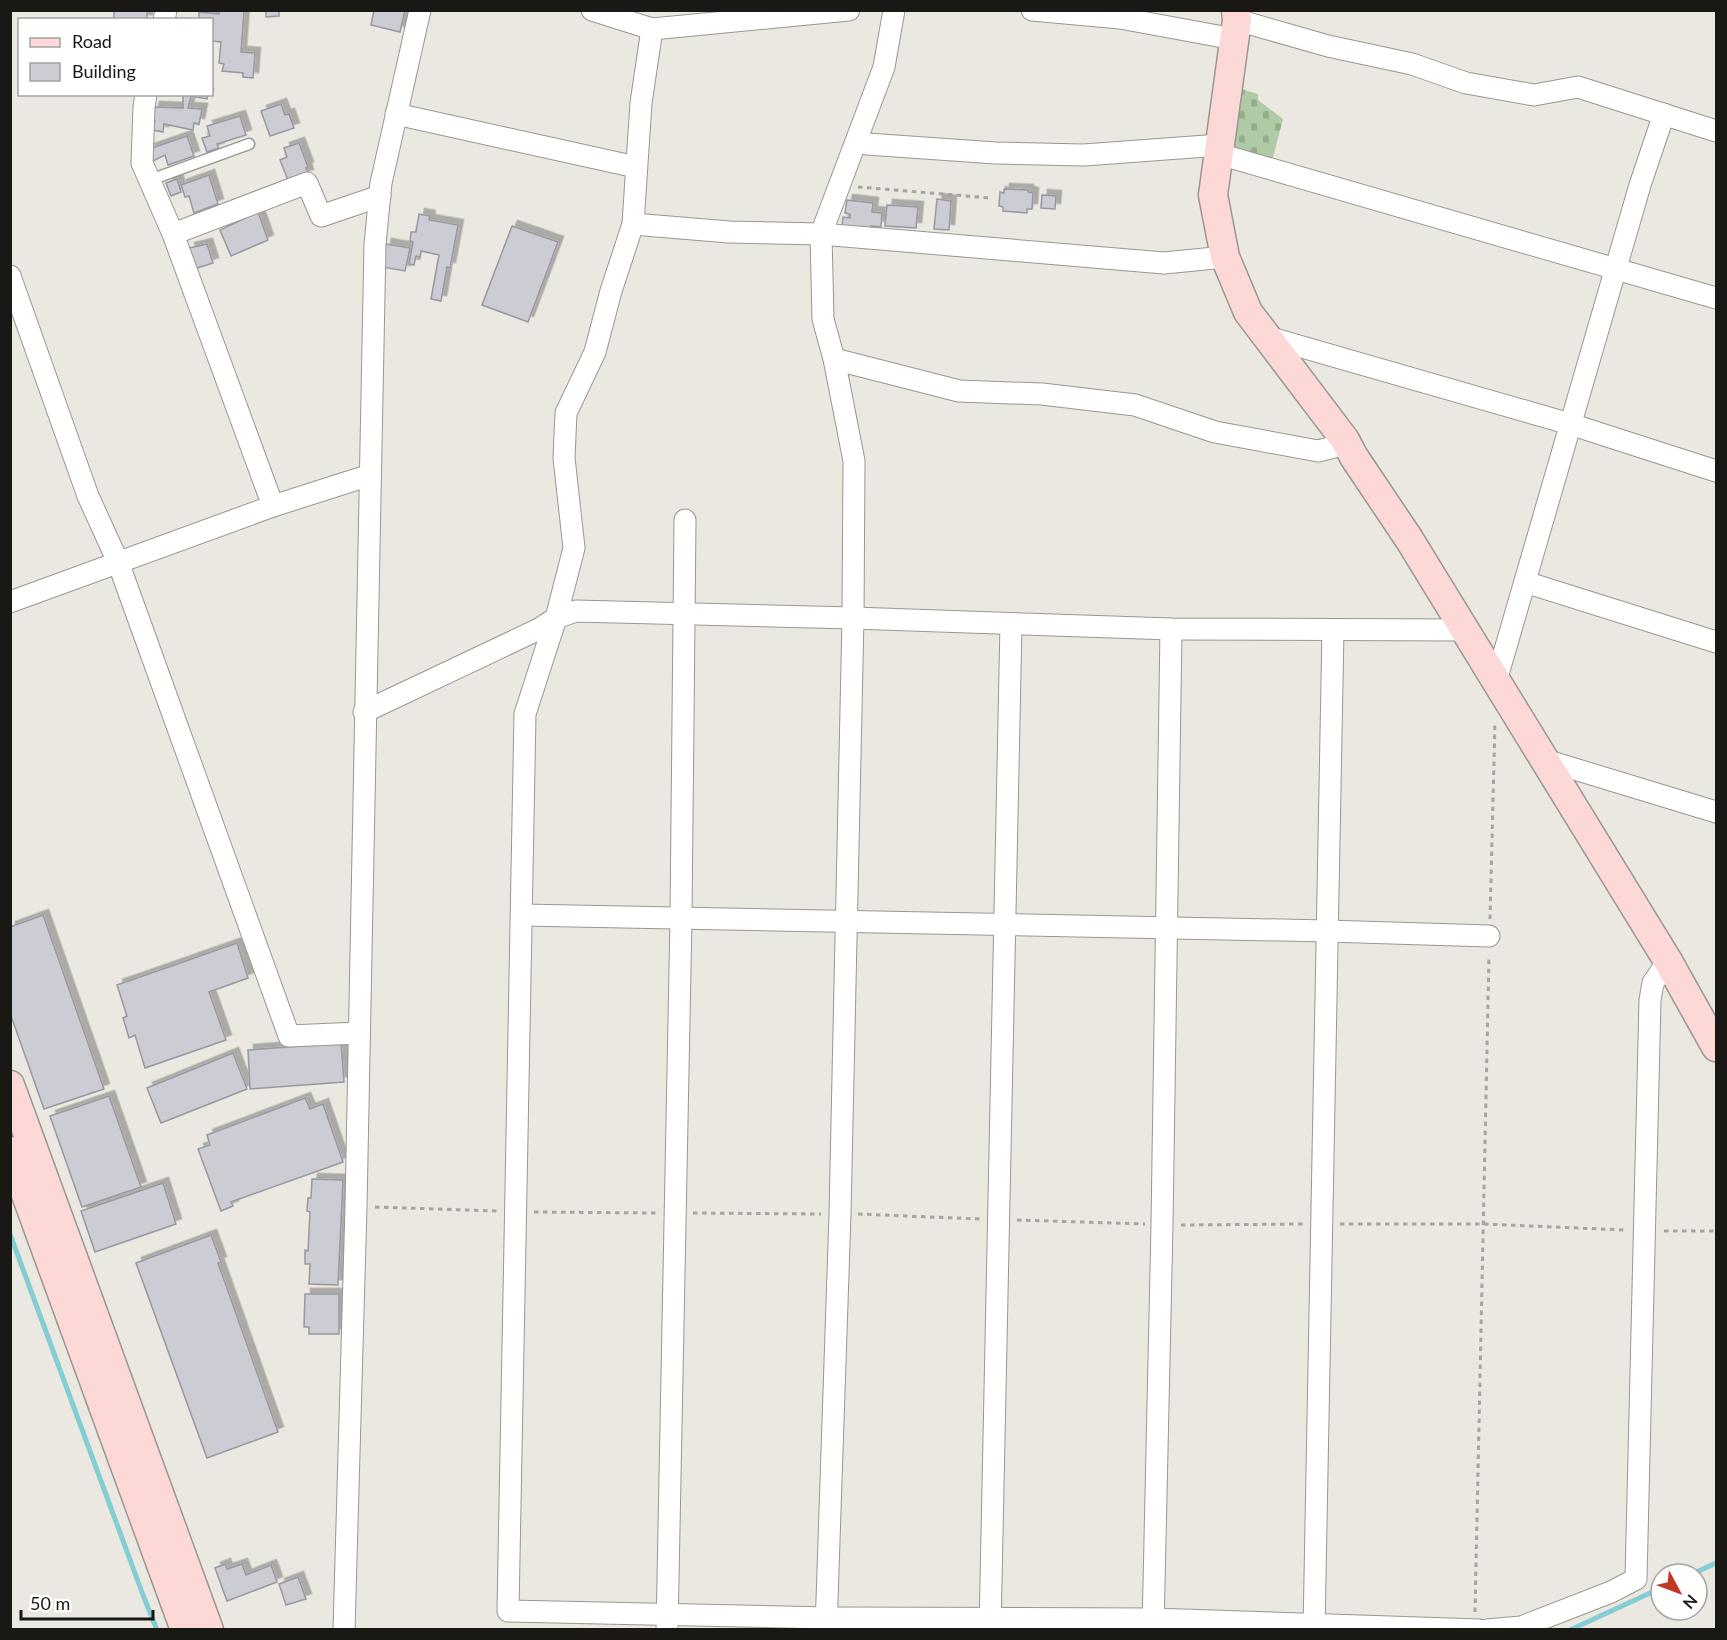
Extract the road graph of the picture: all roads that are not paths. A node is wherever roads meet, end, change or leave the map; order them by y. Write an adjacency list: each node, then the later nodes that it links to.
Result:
1 (420, 10): 9 (street)
2 (592, 10): 7 (street)
3 (849, 10): 7 (street)
4 (894, 10): 12 (street)
5 (1032, 10): 6 (street)
6 (1236, 23): 10 (street); 14 (street)
7 (652, 29): 15 (street)
8 (146, 96): 16 (street)
9 (396, 114): 15 (street); 17 (street)
10 (1664, 114): 11 (street); 22 (street)
11 (1716, 131)
12 (857, 142): 14 (street); 20 (street)
13 (249, 144): 16 (lane)
14 (1220, 150): 21 (street); 22 (street)
15 (636, 167): 18 (street)
16 (150, 180): 19 (street)
17 (380, 196): 19 (street); 30 (street)
18 (633, 224): 20 (street); 37 (street)
19 (172, 234): 31 (street)
20 (821, 234): 21 (street); 26 (street)
21 (1225, 257): 25 (street)
22 (1616, 268): 24 (street); 27 (street)
23 (10, 276): 33 (street)
24 (1716, 298)
25 (1264, 336): 27 (street); 28 (street)
26 (834, 359): 28 (street); 38 (street)
27 (1570, 424): 29 (street); 34 (street)
28 (1345, 440): 42 (street)
29 (1716, 471)
30 (370, 475): 31 (street); 45 (street)
31 (273, 506): 33 (street)
32 (685, 520): 36 (street)
33 (118, 562): 35 (street); 56 (street)
34 (1525, 582): 43 (street); 44 (street)
35 (10, 602)
36 (685, 614): 37 (street); 38 (street); 49 (street)
37 (556, 618): 45 (street); 48 (street)
38 (853, 618): 39 (street); 50 (street)
39 (1011, 624): 40 (street); 51 (street)
40 (1171, 629): 41 (street); 52 (street)
41 (1333, 630): 42 (street); 53 (street)
42 (1463, 630): 44 (street)
43 (1716, 642)
44 (1496, 681): 46 (street)
45 (364, 712): 56 (street)
46 (1545, 760): 47 (street); 55 (street)
47 (1716, 812)
48 (522, 915): 49 (street); 60 (street)
49 (681, 918): 50 (street); 60 (street)
50 (846, 921): 51 (street); 61 (street)
51 (1004, 925): 52 (street); 63 (street)
52 (1167, 929): 53 (street); 62 (street)
53 (1327, 931): 54 (street); 64 (street)
54 (1489, 936)
55 (1668, 961): 57 (street); 69 (street)
56 (359, 1033): 67 (street)
57 (1714, 1034)
58 (10, 1085): 66 (street)
59 (10, 1151): 65 (street)
60 (667, 1622): 61 (street)
61 (826, 1624): 63 (street)
62 (1153, 1624): 63 (street); 64 (street)
63 (990, 1625)
64 (1314, 1627): 68 (street)
65 (185, 1629)
66 (209, 1629)
67 (344, 1629)
68 (1477, 1629)
69 (1487, 1629)

